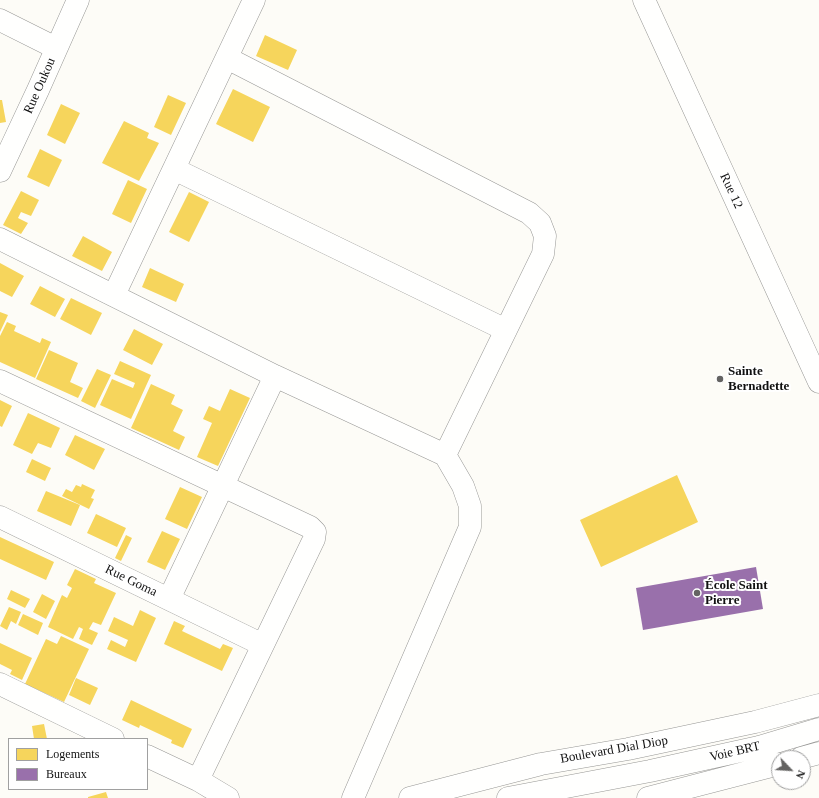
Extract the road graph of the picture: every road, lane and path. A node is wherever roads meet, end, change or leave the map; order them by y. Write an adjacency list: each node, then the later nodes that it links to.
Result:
1 (78, 0): 5 (street, Rue Oukou)
2 (254, 0): 6 (street)
3 (644, 0): 14 (street, Rue 12)
4 (0, 20): 5 (street)
5 (56, 48): 8 (street, Rue Oukou)
6 (227, 58): 7 (street); 11 (street)
7 (174, 169): 10 (street); 11 (street)
8 (0, 171)
9 (0, 239): 10 (street)
10 (114, 295): 12 (street)
11 (506, 330): 15 (street)
12 (275, 376): 15 (street); 16 (street)
13 (0, 381): 16 (street)
14 (819, 382)
15 (445, 455): 29 (street)
16 (223, 486): 18 (street); 19 (street)
17 (0, 517): 18 (street, Rue Goma)
18 (169, 600): 19 (street, Rue Goma)
19 (263, 645): 27 (street)
20 (0, 684): 23 (street)
21 (819, 705): 30 (street, Boulevard Dial Diop)
22 (819, 729): 26 (street, Voie BRT)
23 (111, 738)
24 (148, 756): 27 (street)
25 (771, 766): 33 (street)
26 (650, 771): 31 (street, Voie BRT); 32 (street, Voie BRT)
27 (198, 780): 28 (street)
28 (228, 798)
29 (353, 798)
30 (410, 798)
31 (508, 798)
32 (590, 798)
33 (648, 798)

